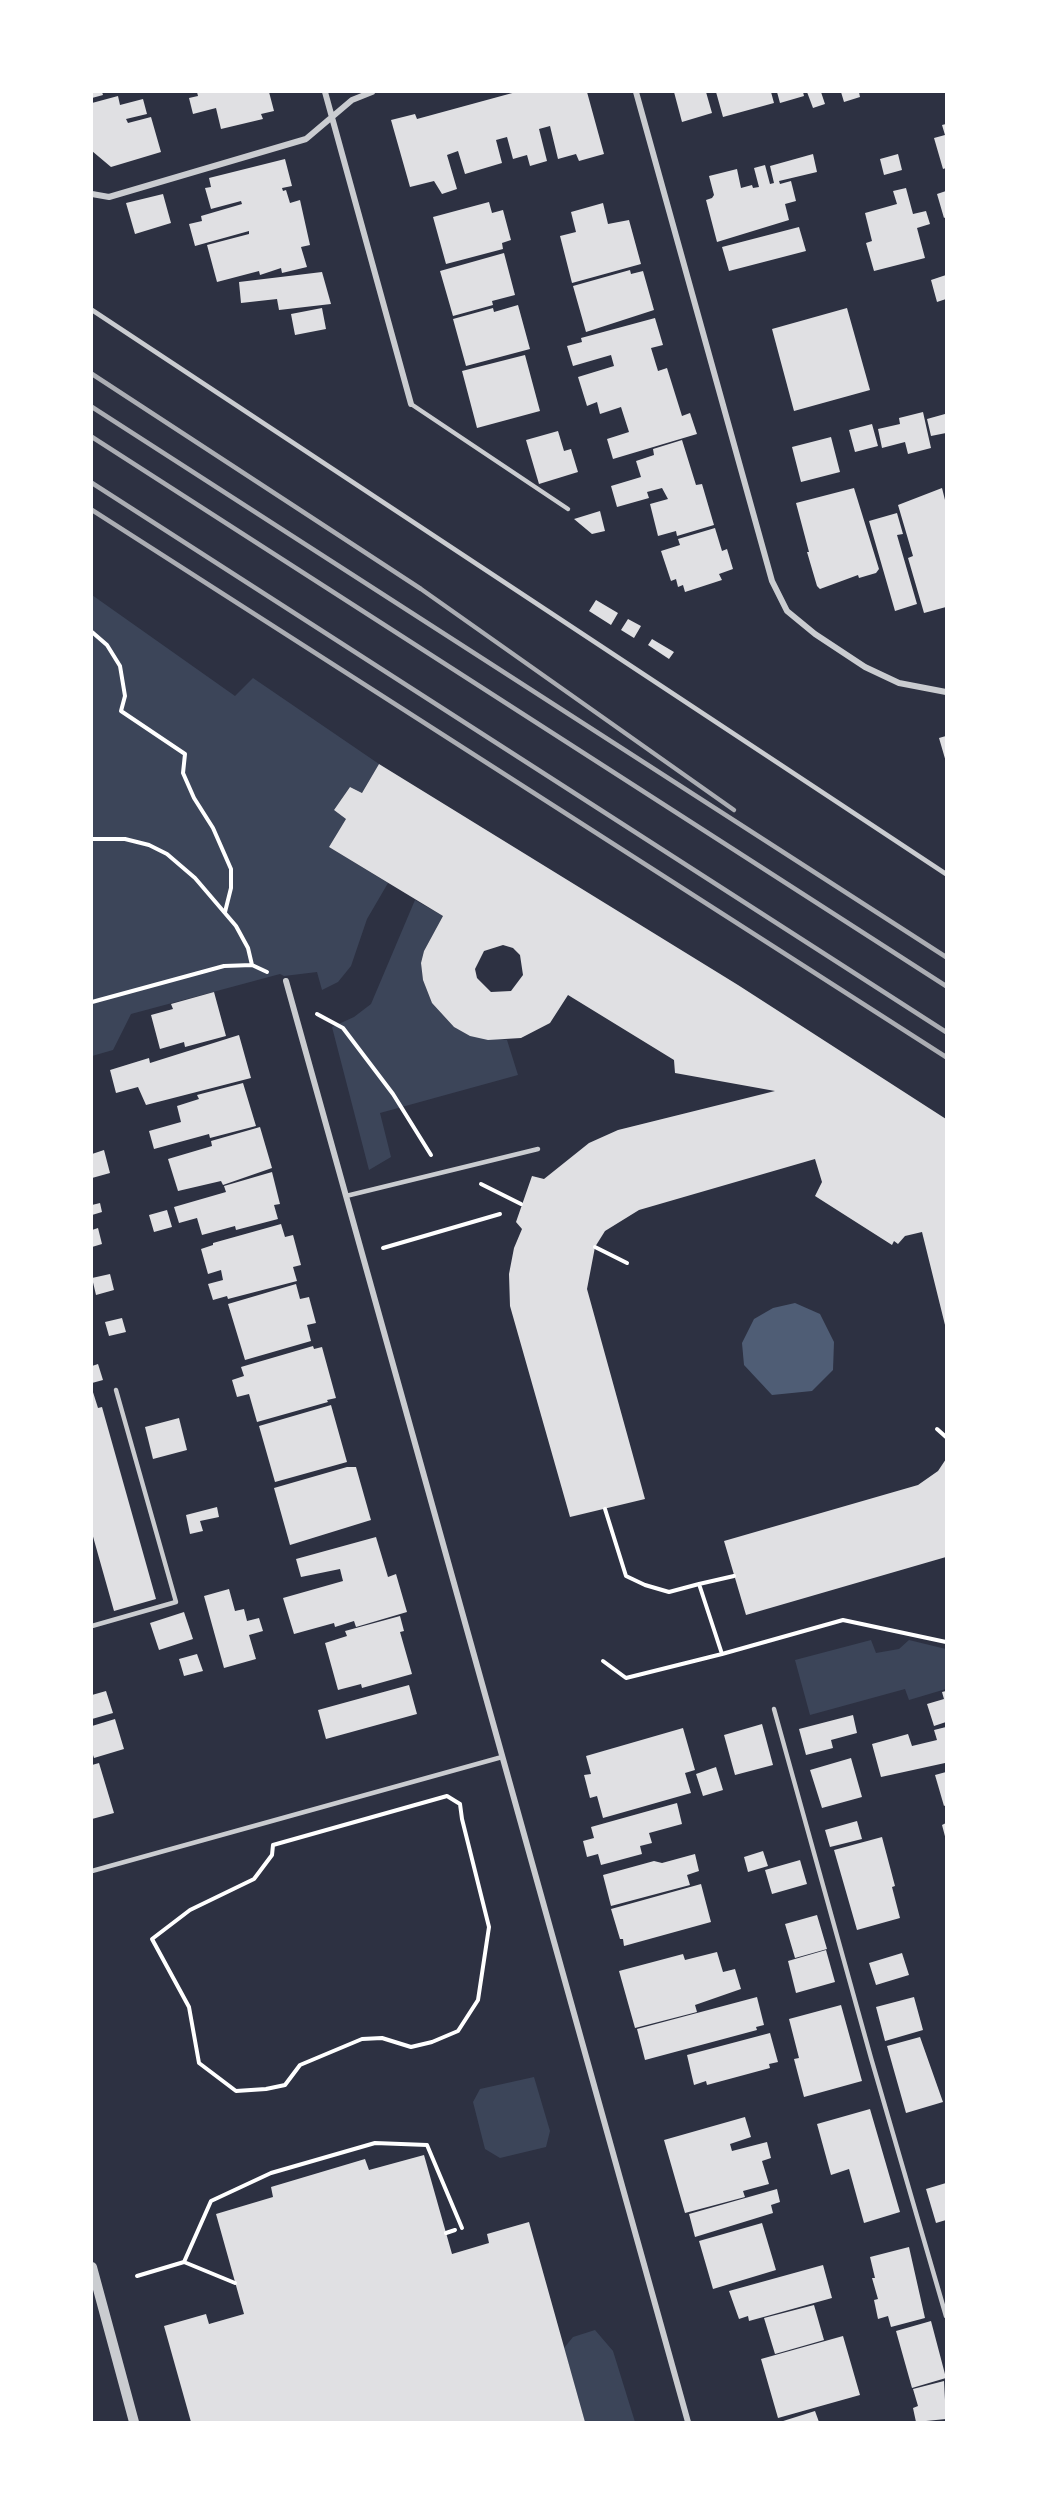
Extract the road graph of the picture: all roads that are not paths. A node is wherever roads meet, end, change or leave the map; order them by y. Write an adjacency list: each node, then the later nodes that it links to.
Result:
1 (325, 92): 4 (street)
2 (372, 92): 4 (street)
3 (636, 92): 9 (street)
4 (332, 117): 5 (street); 7 (street)
5 (92, 194)
6 (92, 310): 10 (lane)
7 (411, 404): 8 (lane)
8 (568, 509)
9 (946, 692)
10 (946, 874)
11 (286, 981): 13 (street)
12 (538, 1149): 13 (lane)
13 (346, 1196): 17 (street)
14 (116, 1390): 15 (lane)
15 (92, 1626)
16 (774, 1709): 20 (lane)
17 (502, 1757): 18 (lane); 22 (street)
18 (92, 1871)
19 (92, 2267): 21 (street)
20 (946, 2316)
21 (134, 2422)
22 (688, 2422)

